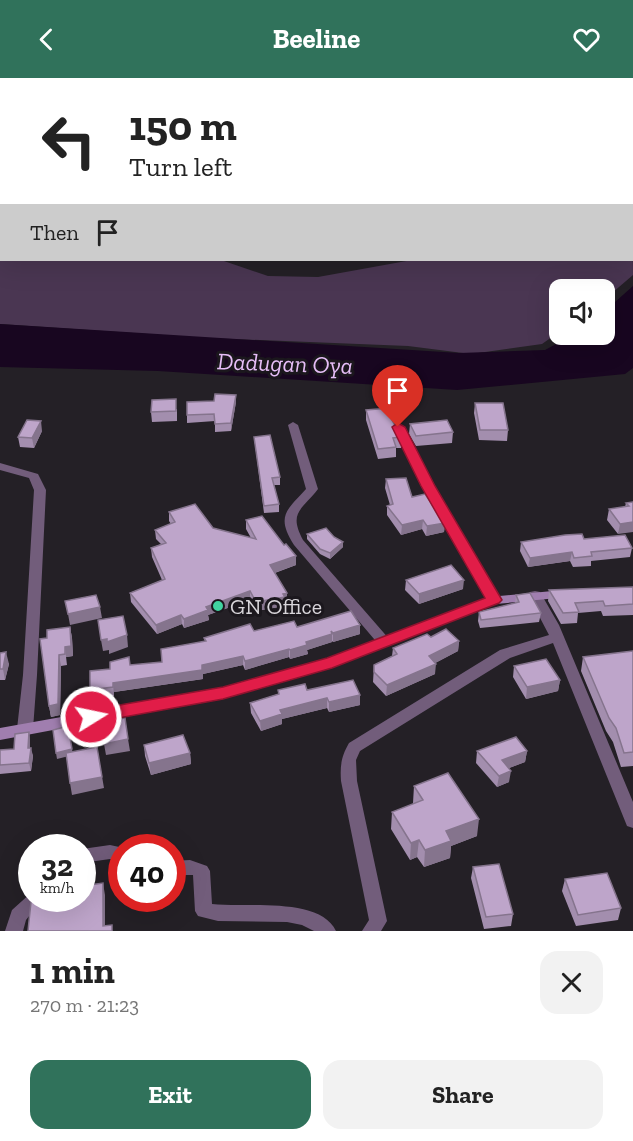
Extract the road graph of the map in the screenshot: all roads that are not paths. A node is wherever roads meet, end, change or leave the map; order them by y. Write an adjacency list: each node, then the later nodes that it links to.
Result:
1 (293, 425): 8 (street)
2 (398, 427): 6 (street)
3 (0, 466): 9 (street)
4 (578, 593): 5 (street)
5 (535, 595): 6 (street); 7 (street)
6 (494, 600): 8 (street)
7 (557, 637): 11 (street); 16 (street)
8 (385, 643): 9 (street)
9 (25, 729): 10 (street)
10 (0, 734)
11 (633, 821)
12 (186, 867): 15 (street)
13 (22, 912): 14 (street)
14 (14, 931)
15 (327, 931)
16 (371, 931)

